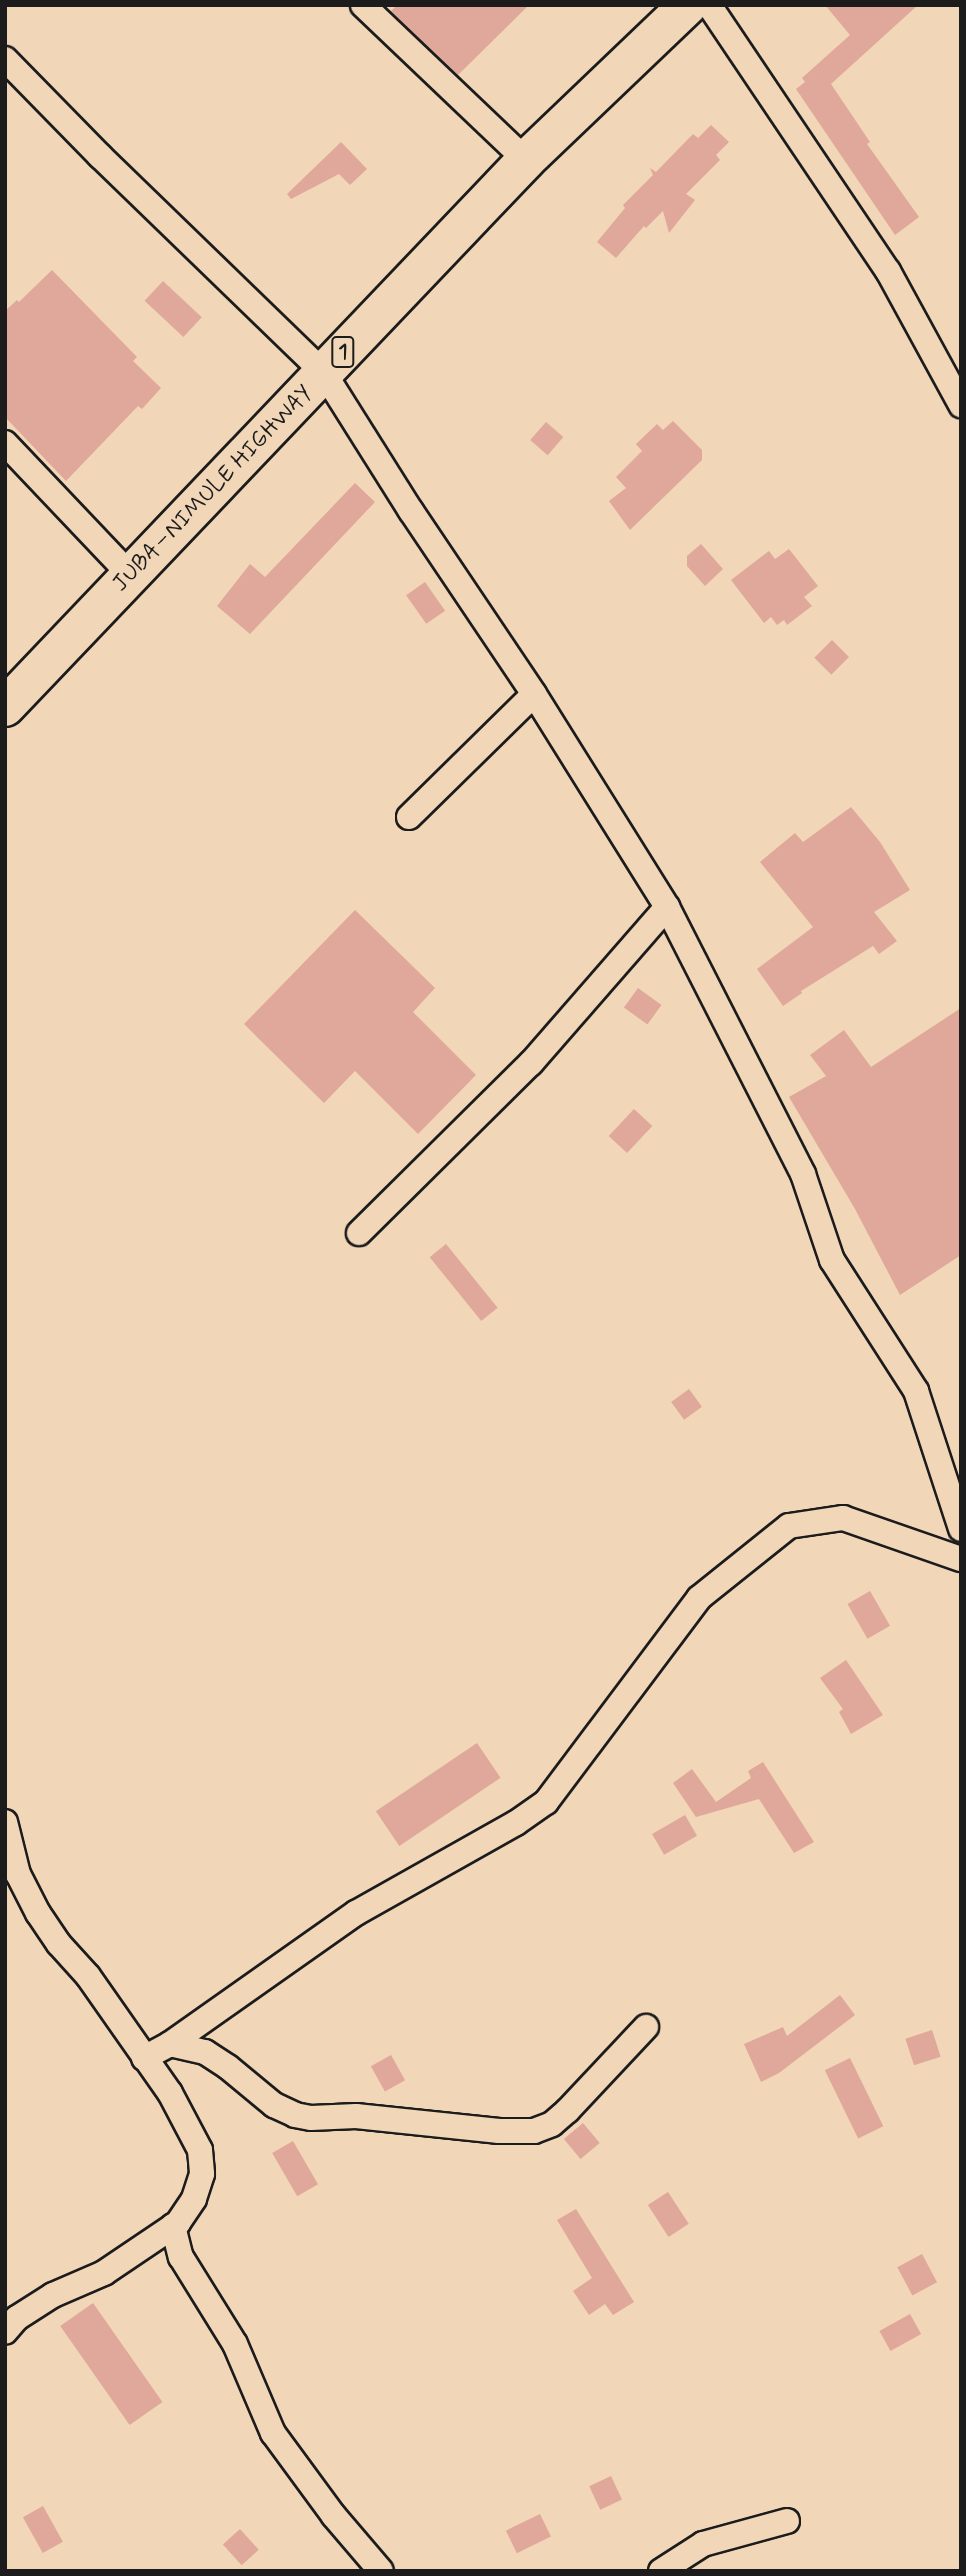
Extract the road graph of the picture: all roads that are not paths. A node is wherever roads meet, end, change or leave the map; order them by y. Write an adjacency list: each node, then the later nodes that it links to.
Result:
1 (363, 5): 5 (street)
2 (688, 5): 5 (main road, JUBA–NIMULE HIGHWAY / 1)
3 (709, 5): 7 (street)
4 (5, 58): 6 (street)
5 (526, 160): 6 (main road, JUBA–NIMULE HIGHWAY / 1)
6 (324, 373): 9 (main road, JUBA–NIMULE HIGHWAY / 1); 10 (street)
7 (961, 405)
8 (5, 443): 9 (street)
9 (131, 576): 11 (main road, JUBA–NIMULE HIGHWAY / 1)
10 (534, 694): 12 (street); 13 (street)
11 (5, 707)
12 (409, 817)
13 (667, 907): 14 (street); 15 (street)
14 (359, 1233)
15 (961, 1530)
16 (961, 1559): 19 (street)
17 (5, 1822): 20 (street)
18 (646, 2027): 19 (street)
19 (170, 2044): 20 (street)
20 (144, 2058): 21 (street)
21 (173, 2226): 22 (street); 24 (street)
22 (5, 2332)
23 (788, 2521): 25 (street)
24 (381, 2571)
25 (661, 2571)

